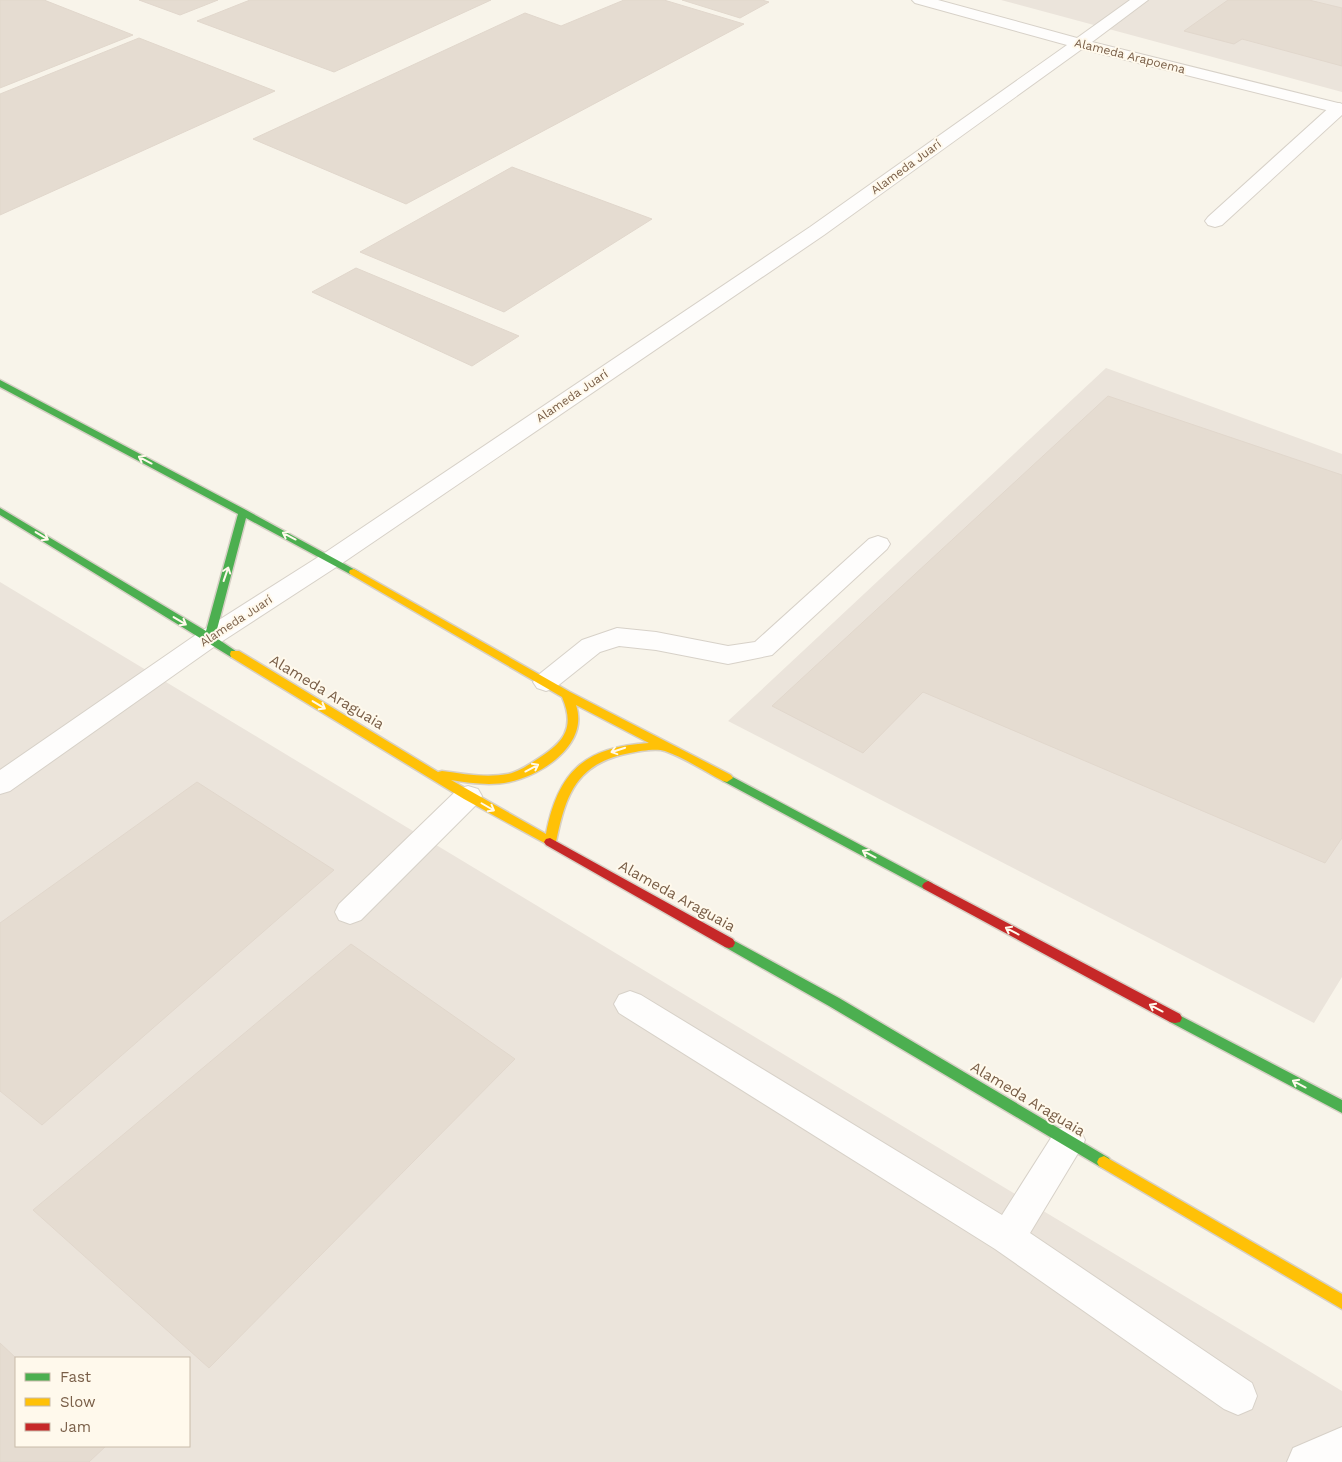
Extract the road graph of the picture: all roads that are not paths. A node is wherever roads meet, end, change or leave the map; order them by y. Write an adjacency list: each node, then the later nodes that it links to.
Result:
1 (920, 0): 3 (street, Alameda Arapoema)
2 (1140, 0): 3 (street, Alameda Juarí)
3 (1078, 43): 4 (street, Alameda Arapoema); 10 (street, Alameda Juarí)
4 (1341, 108): 5 (street)
5 (1215, 221)
6 (0, 383): 8 (street, one-way to 6)
7 (0, 511): 11 (street, Alameda Araguaia, one-way to 11)
8 (243, 512): 10 (street, one-way to 8); 11 (street, one-way to 8)
9 (878, 544): 12 (street)
10 (332, 559): 11 (street, Alameda Juarí); 12 (street)
11 (209, 638): 14 (street, Alameda Juarí); 15 (street, Alameda Araguaia, one-way to 15)
12 (556, 689): 13 (street); 15 (street, one-way to 12)
13 (666, 746): 17 (street, one-way to 17); 20 (street, one-way to 13)
14 (5, 774)
15 (433, 774): 16 (street, Alameda Araguaia)
16 (468, 796): 17 (street, Alameda Araguaia, one-way to 17); 18 (street)
17 (550, 842): 21 (street, Alameda Araguaia)
18 (350, 912)
19 (630, 1004): 22 (street)
20 (1342, 1107)
21 (1068, 1140): 22 (street); 23 (street, Alameda Araguaia)
22 (1008, 1238): 24 (street)
23 (1342, 1302)
24 (1238, 1396)
25 (1342, 1446): 26 (street)
26 (1307, 1462)

